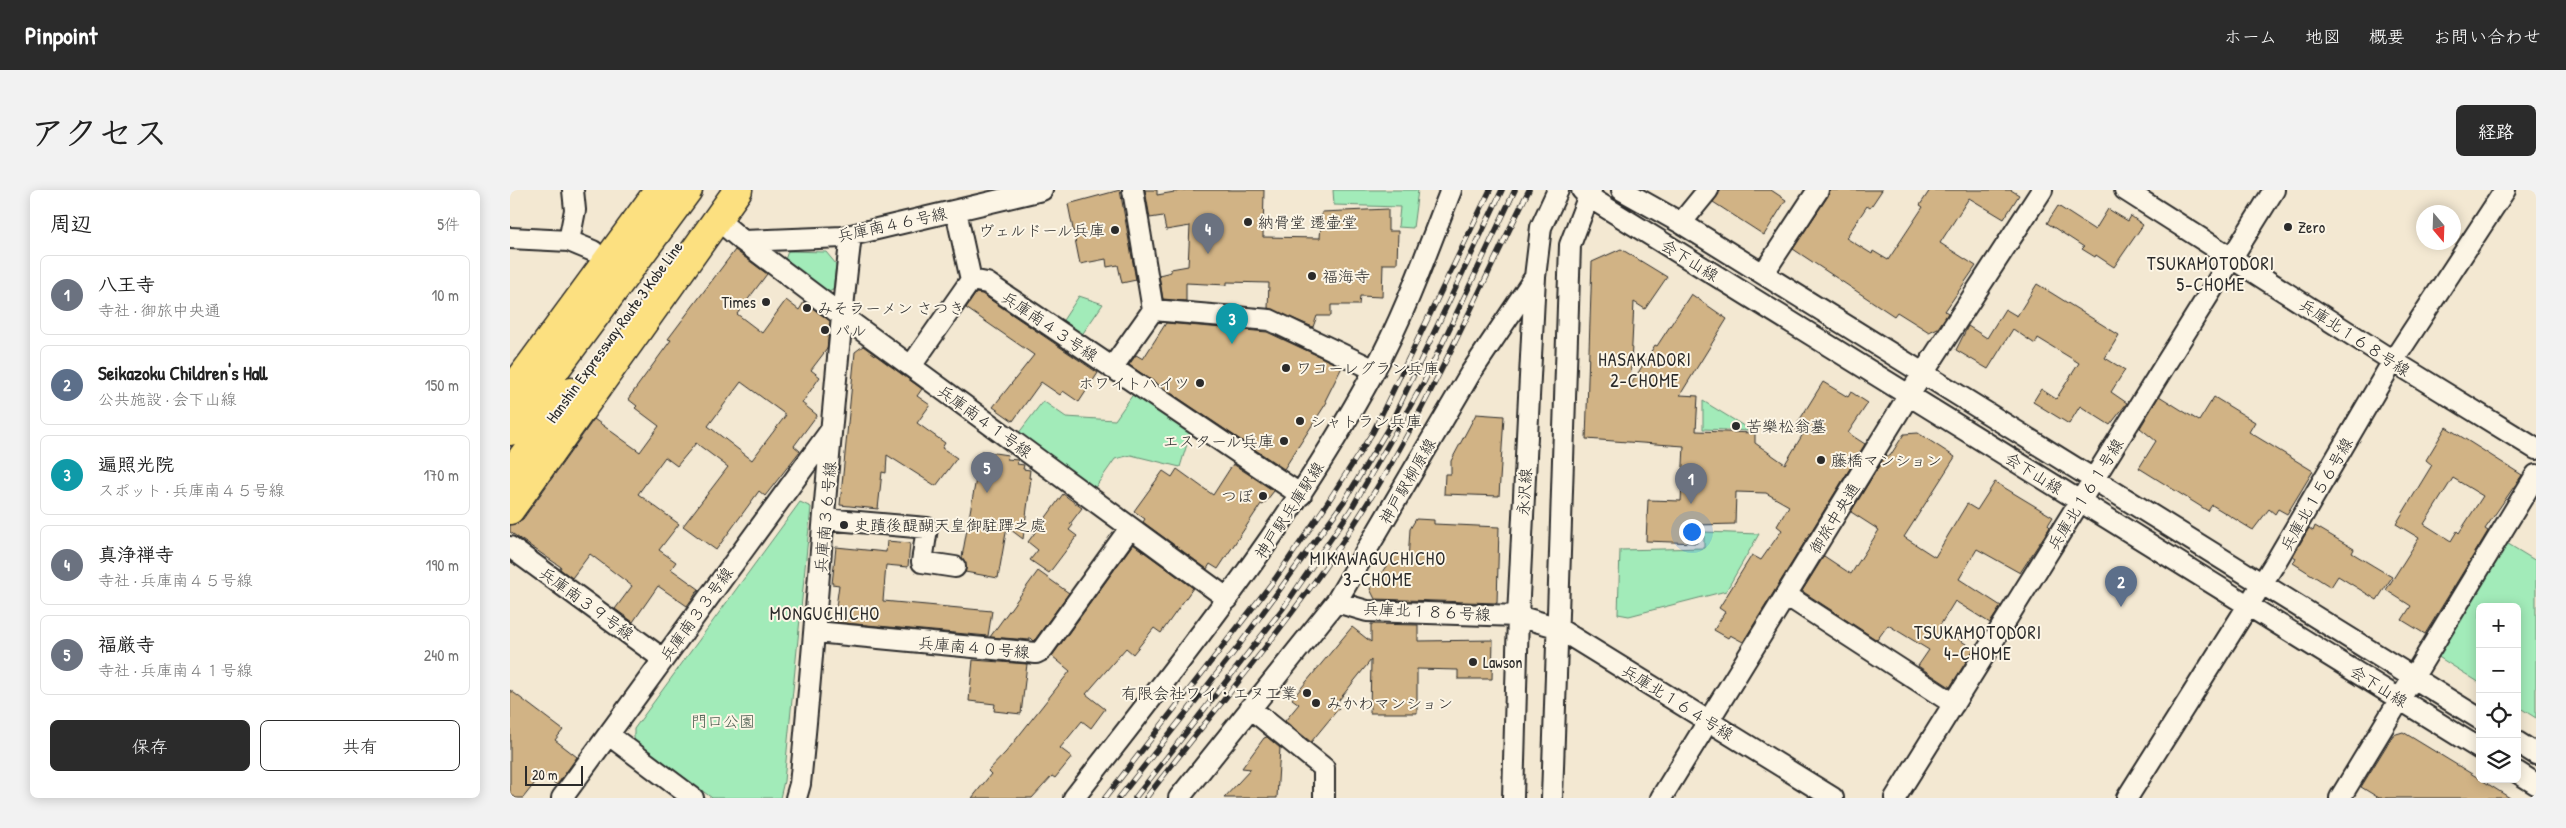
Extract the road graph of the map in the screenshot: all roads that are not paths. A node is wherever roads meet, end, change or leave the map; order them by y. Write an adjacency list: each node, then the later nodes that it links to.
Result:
1 (573, 190): 25 (street)
2 (637, 190): 25 (highway)
3 (659, 190): 38 (highway)
4 (688, 190): 41 (highway)
5 (716, 190): 43 (highway, Hanshin Expressway Route 3 Kobe Line)
6 (738, 190): 20 (highway)
7 (1042, 190): 19 (street, 兵庫南４６号線)
8 (1133, 190): 30 (street)
9 (1451, 190): 36 (street, 神戸駅兵庫駅線)
10 (1558, 190): 28 (street, 永沢線)
11 (1622, 190): 21 (street, 会下山線)
12 (1708, 190): 21 (street)
13 (1818, 190): 27 (street)
14 (2042, 190): 37 (street, 御旅中央通)
15 (2125, 190): 26 (street, 兵庫北１６８号線)
16 (2274, 190): 26 (street, 兵庫北１６１号線)
17 (2505, 190): 32 (street, 兵庫北１５６号線)
18 (1588, 192): 39 (street, 会下山線); 59 (street)
19 (956, 211): 22 (street, 兵庫南４６号線); 29 (street)
20 (717, 219): 24 (street); 48 (highway)
21 (1681, 223): 27 (street, 会下山線)
22 (851, 235): 24 (street, 兵庫南４６号線); 31 (street, 兵庫南３６号線)
23 (510, 238): 25 (street)
24 (743, 241): 31 (street, 兵庫南４１号線)
25 (581, 246): 33 (highway)
26 (2232, 258): 32 (street, 兵庫北１６８号線); 45 (street, 兵庫北１６１号線)
27 (1763, 274): 37 (street, 会下山線)
28 (1535, 276): 56 (street, 神戸駅柳原線); 58 (street, 永沢線)
29 (971, 280): 34 (street); 35 (street, 兵庫南４３号線)
30 (1152, 310): 35 (street); 36 (street)
31 (841, 315): 34 (street, 兵庫南４１号線); 40 (street, 兵庫南３６号線)
32 (2393, 361): 42 (street, 兵庫北１６８号線); 53 (street, 兵庫北１５６号線)
33 (510, 363)
34 (911, 366): 50 (street, 兵庫南４１号線)
35 (1112, 368): 46 (street, 兵庫南４３号線)
36 (1374, 370): 46 (street, 神戸駅兵庫駅線)
37 (1923, 374): 39 (street, 御旅中央通); 45 (street, 会下山線)
38 (510, 392)
39 (1909, 395): 47 (street, 会下山線); 54 (street, 御旅中央通)
40 (832, 430): 49 (street, 兵庫南３６号線); 61 (street, 兵庫南３３号線)
41 (510, 431)
42 (2536, 448)
43 (510, 474)
44 (2536, 475): 62 (street)
45 (2092, 480): 47 (street, 兵庫北１６１号線); 53 (street, 会下山線)
46 (1301, 495): 55 (street, 神戸駅兵庫駅線)
47 (2080, 501): 57 (street, 会下山線); 64 (street, 兵庫北１６１号線)
48 (510, 510)
49 (824, 519): 52 (street); 60 (street, 兵庫南３６号線)
50 (1130, 528): 55 (street, 兵庫南４１号線); 60 (street, 兵庫南４０号線)
51 (510, 547): 61 (street, 兵庫南３９号線)
52 (955, 567)
53 (2262, 584): 57 (street, 兵庫北１５６号線); 62 (street, 会下山線)
54 (1786, 595): 64 (street); 67 (street, 御旅中央通)
55 (1228, 599): 78 (street, 神戸駅兵庫駅線)
56 (1336, 602): 58 (street, 兵庫北１８６号線); 65 (street, 神戸駅柳原線)
57 (2248, 605): 63 (street, 会下山線); 86 (street, 兵庫北１５６号線)
58 (1518, 616): 59 (street, 兵庫北１６４号線); 81 (street, 永沢線)
59 (1556, 627): 67 (street, 兵庫北１６４号線); 82 (street)
60 (816, 632): 77 (street, 兵庫南３６号線)
61 (663, 659): 68 (street, 兵庫南３３号線)
62 (2413, 678): 63 (street); 66 (street, 会下山線)
63 (2400, 699): 70 (street, 会下山線); 87 (street)
64 (1954, 704): 85 (street, 兵庫北１６１号線)
65 (1250, 708): 79 (street, 神戸駅柳原線); 80 (street)
66 (2476, 717)
67 (1709, 722): 74 (street, 兵庫北１６４号線); 83 (street, 御旅中央通)
68 (609, 735): 75 (street, 兵庫南３３号線); 76 (street)
69 (2521, 745): 71 (street)
70 (2476, 746)
71 (2536, 754)
72 (2521, 775): 73 (street)
73 (2536, 784)
74 (1812, 793): 84 (street, 兵庫北１６４号線)
75 (562, 798)
76 (693, 798)
77 (796, 798)
78 (1074, 798)
79 (1179, 798)
80 (1324, 798)
81 (1513, 798)
82 (1552, 798)
83 (1661, 798)
84 (1833, 798)
85 (1895, 798)
86 (2127, 798)
87 (2340, 798)

